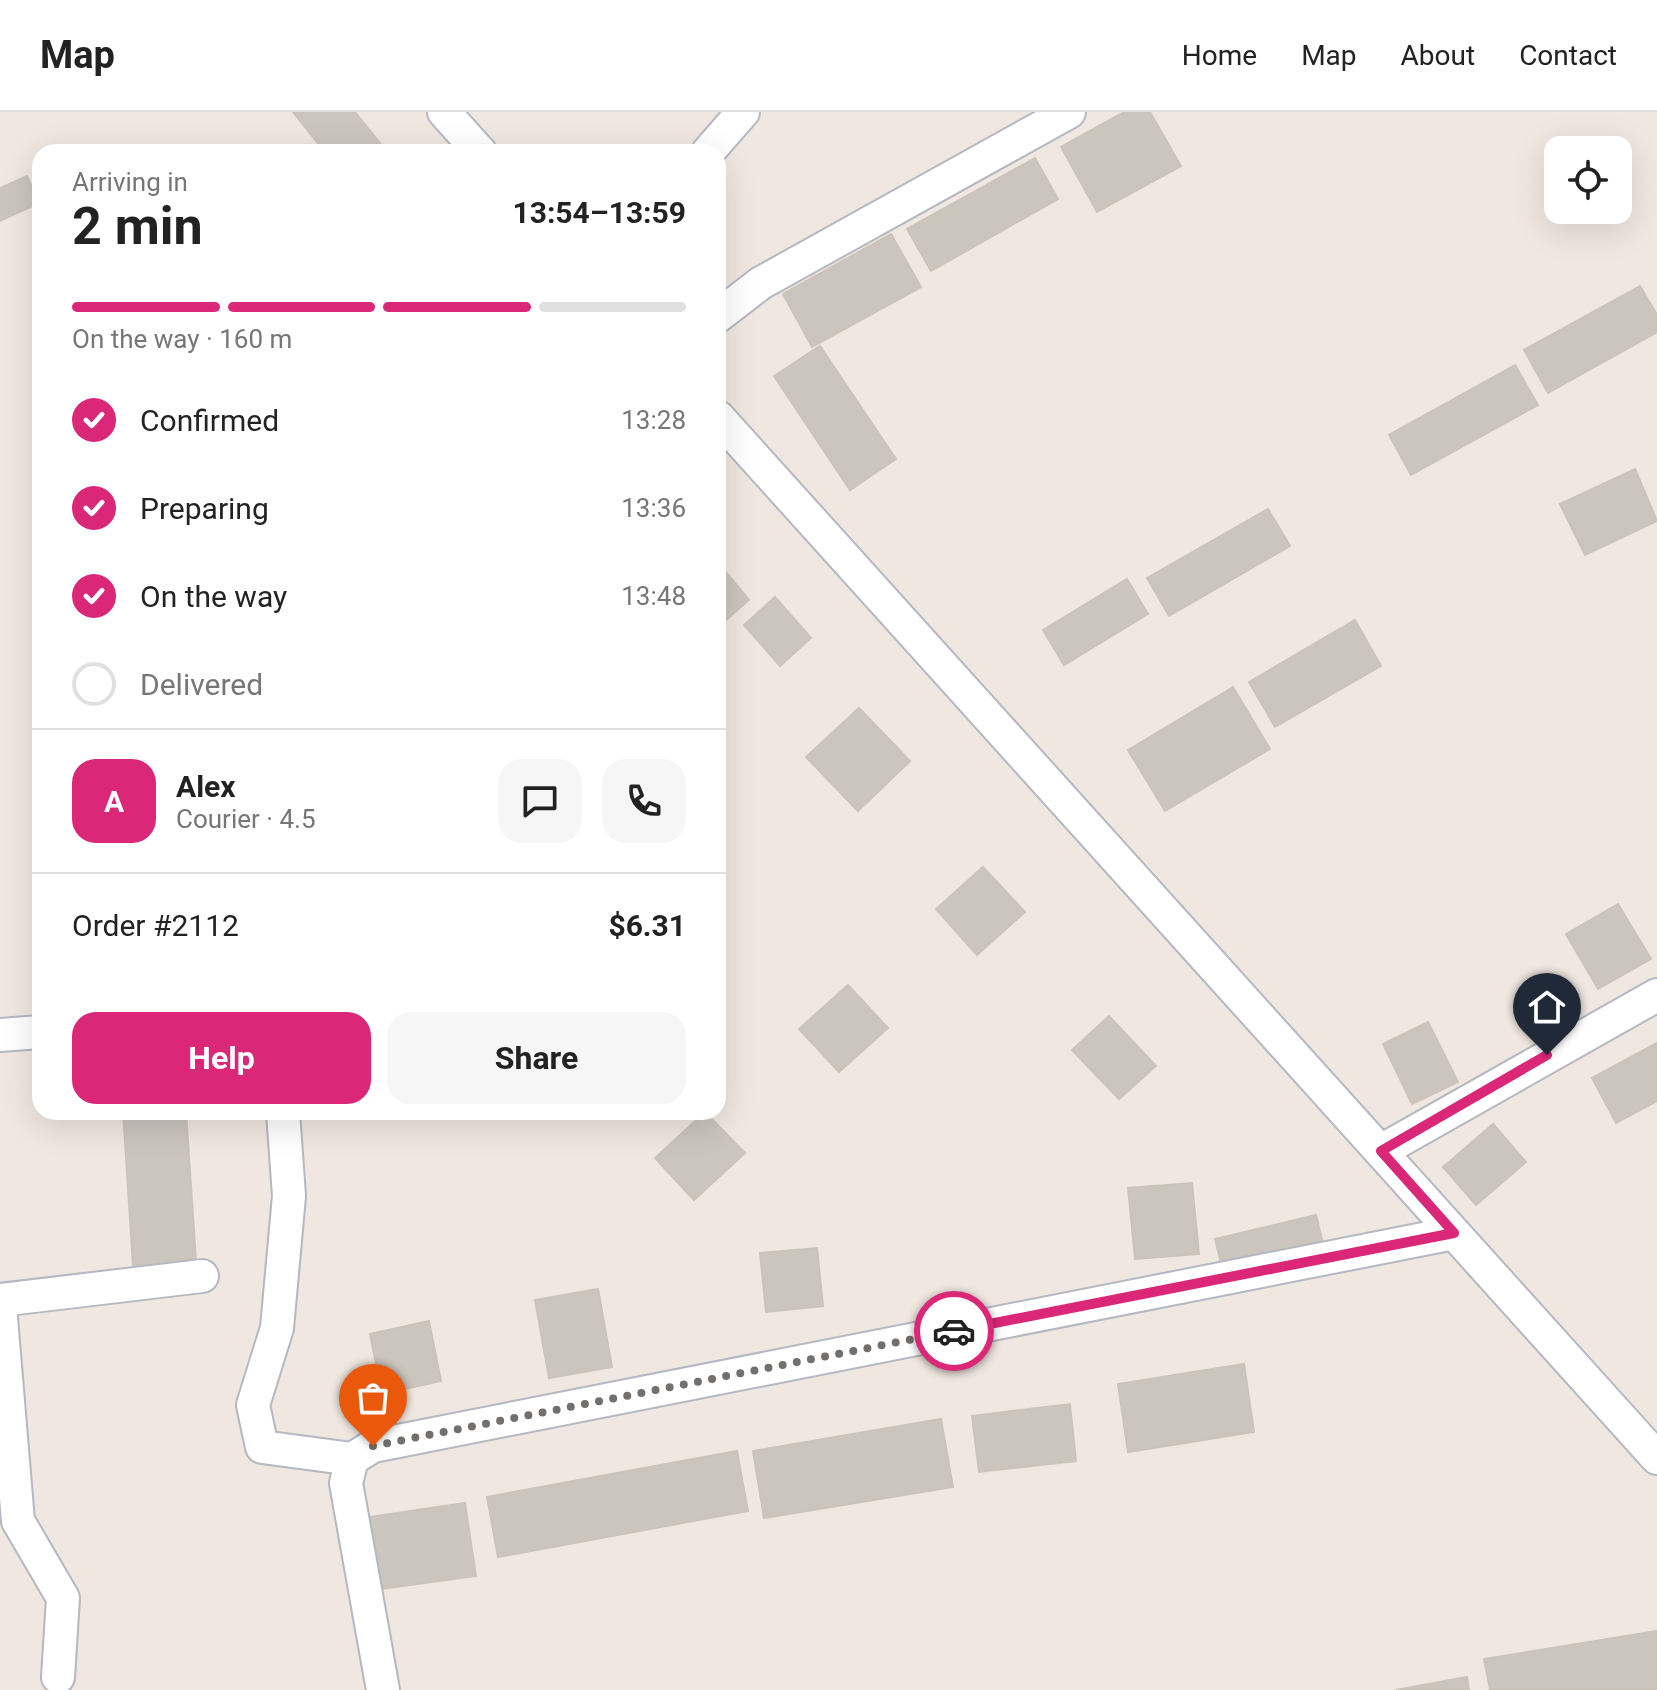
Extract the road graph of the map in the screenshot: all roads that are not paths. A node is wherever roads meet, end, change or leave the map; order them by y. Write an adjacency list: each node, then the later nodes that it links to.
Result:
1 (444, 112): 4 (street)
2 (743, 112): 5 (street)
3 (1069, 112): 6 (street)
4 (473, 144)
5 (715, 144)
6 (726, 310)
7 (726, 426): 12 (street)
8 (1657, 995): 12 (street)
9 (32, 1033): 10 (street)
10 (0, 1035)
11 (284, 1120): 18 (street)
12 (1381, 1151): 13 (street)
13 (1454, 1233): 17 (street); 18 (street)
14 (202, 1276): 15 (street)
15 (0, 1300)
16 (0, 1306): 19 (street)
17 (1657, 1458)
18 (352, 1459): 20 (street)
19 (58, 1677)
20 (383, 1690)

